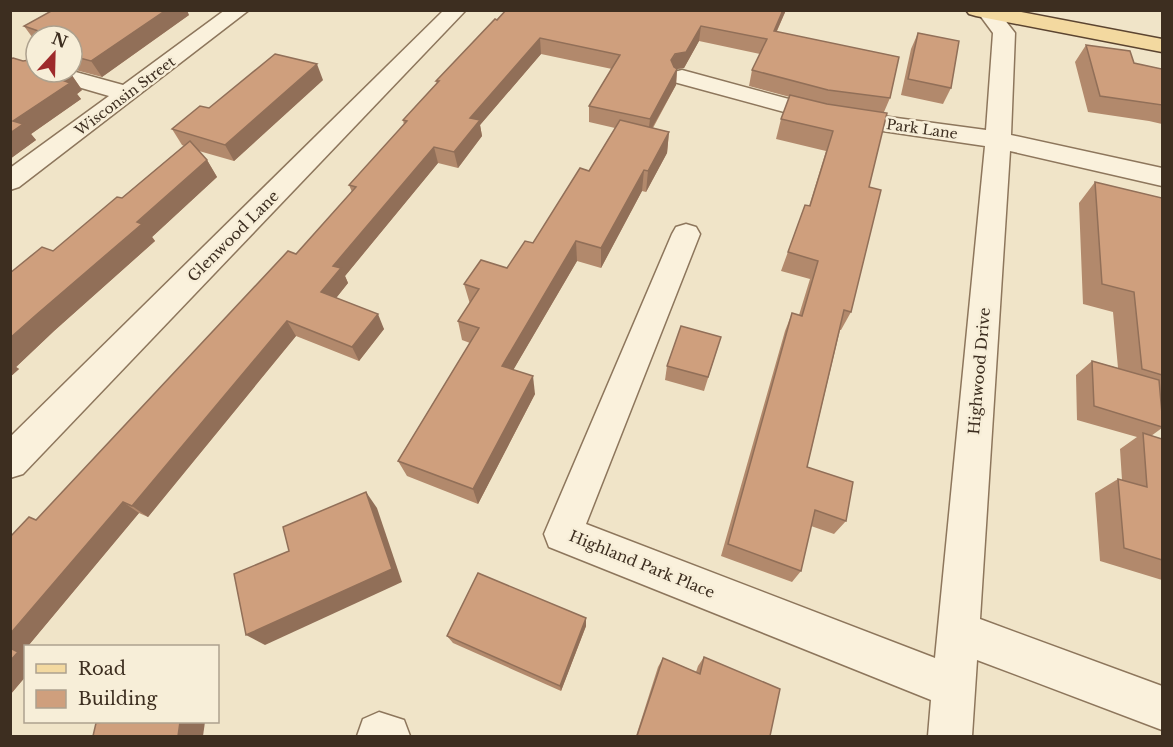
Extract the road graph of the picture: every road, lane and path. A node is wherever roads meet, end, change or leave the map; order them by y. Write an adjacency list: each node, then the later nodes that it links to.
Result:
1 (239, 10): 7 (street, Wisconsin Street)
2 (456, 10): 12 (street, Glenwood Lane)
3 (982, 11): 4 (main road); 8 (street, Highwood Drive)
4 (1162, 46)
5 (682, 77): 8 (street, Park Lane)
6 (84, 81): 7 (street)
7 (128, 94): 10 (street, Wisconsin Street)
8 (998, 140): 9 (street, Park Lane); 13 (street, Highwood Drive)
9 (1162, 177)
10 (10, 181)
11 (686, 234): 14 (street, Highland Park Place)
12 (10, 462)
13 (958, 632): 14 (street, Highwood Drive); 15 (street)
14 (954, 687): 16 (street, Highwood Drive)
15 (1162, 708)
16 (950, 736)

